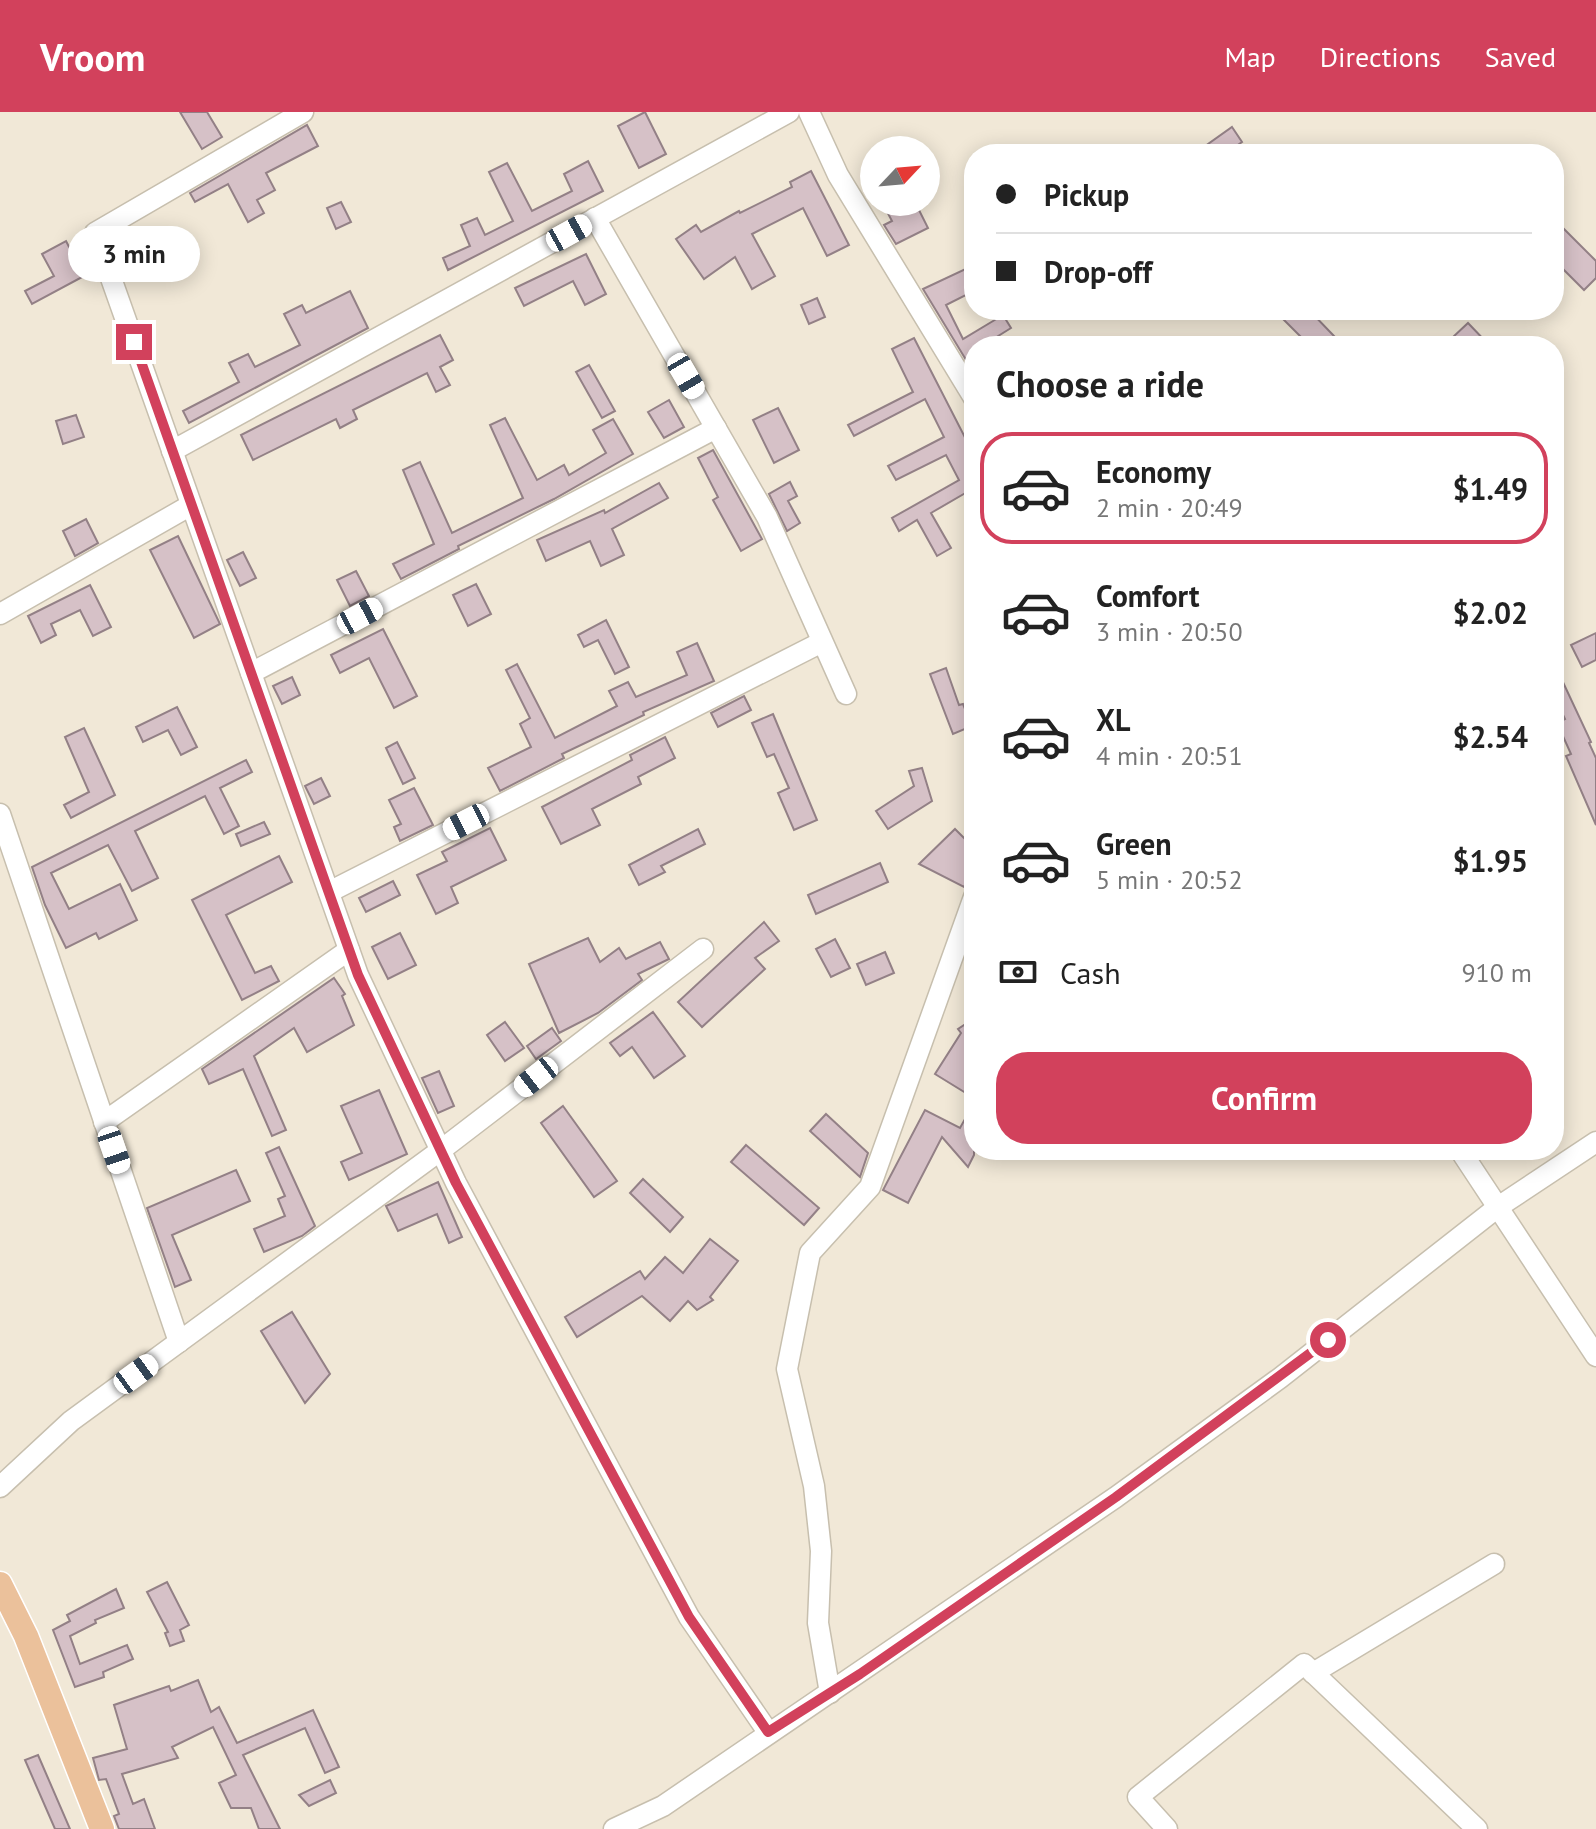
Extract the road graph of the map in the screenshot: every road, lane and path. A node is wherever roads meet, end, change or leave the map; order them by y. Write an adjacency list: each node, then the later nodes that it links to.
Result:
1 (303, 112): 7 (street)
2 (789, 112): 4 (street)
3 (809, 112): 5 (street)
4 (595, 218): 6 (street); 7 (street)
5 (964, 382)
6 (716, 428): 10 (street); 11 (street)
7 (172, 451): 8 (street)
8 (191, 505): 9 (street); 11 (street)
9 (0, 614)
10 (822, 642): 12 (street); 14 (street)
11 (251, 673): 14 (street)
12 (846, 694)
13 (0, 814): 18 (street)
14 (329, 892): 17 (street)
15 (964, 925): 29 (street)
16 (703, 949): 20 (street)
17 (349, 950): 18 (street); 20 (street)
18 (104, 1122): 23 (street)
19 (1596, 1142): 22 (street)
20 (441, 1150): 23 (street); 30 (street)
21 (1467, 1160): 22 (street)
22 (1498, 1207): 24 (street); 29 (street)
23 (179, 1342): 25 (street)
24 (1596, 1356)
25 (0, 1487)
26 (1494, 1564): 28 (street)
27 (0, 1584): 31 (main road)
28 (1313, 1673): 33 (street); 34 (street)
29 (830, 1693): 30 (street)
30 (768, 1732): 32 (street)
31 (102, 1829)
32 (614, 1829)
33 (1167, 1829)
34 (1477, 1829)

